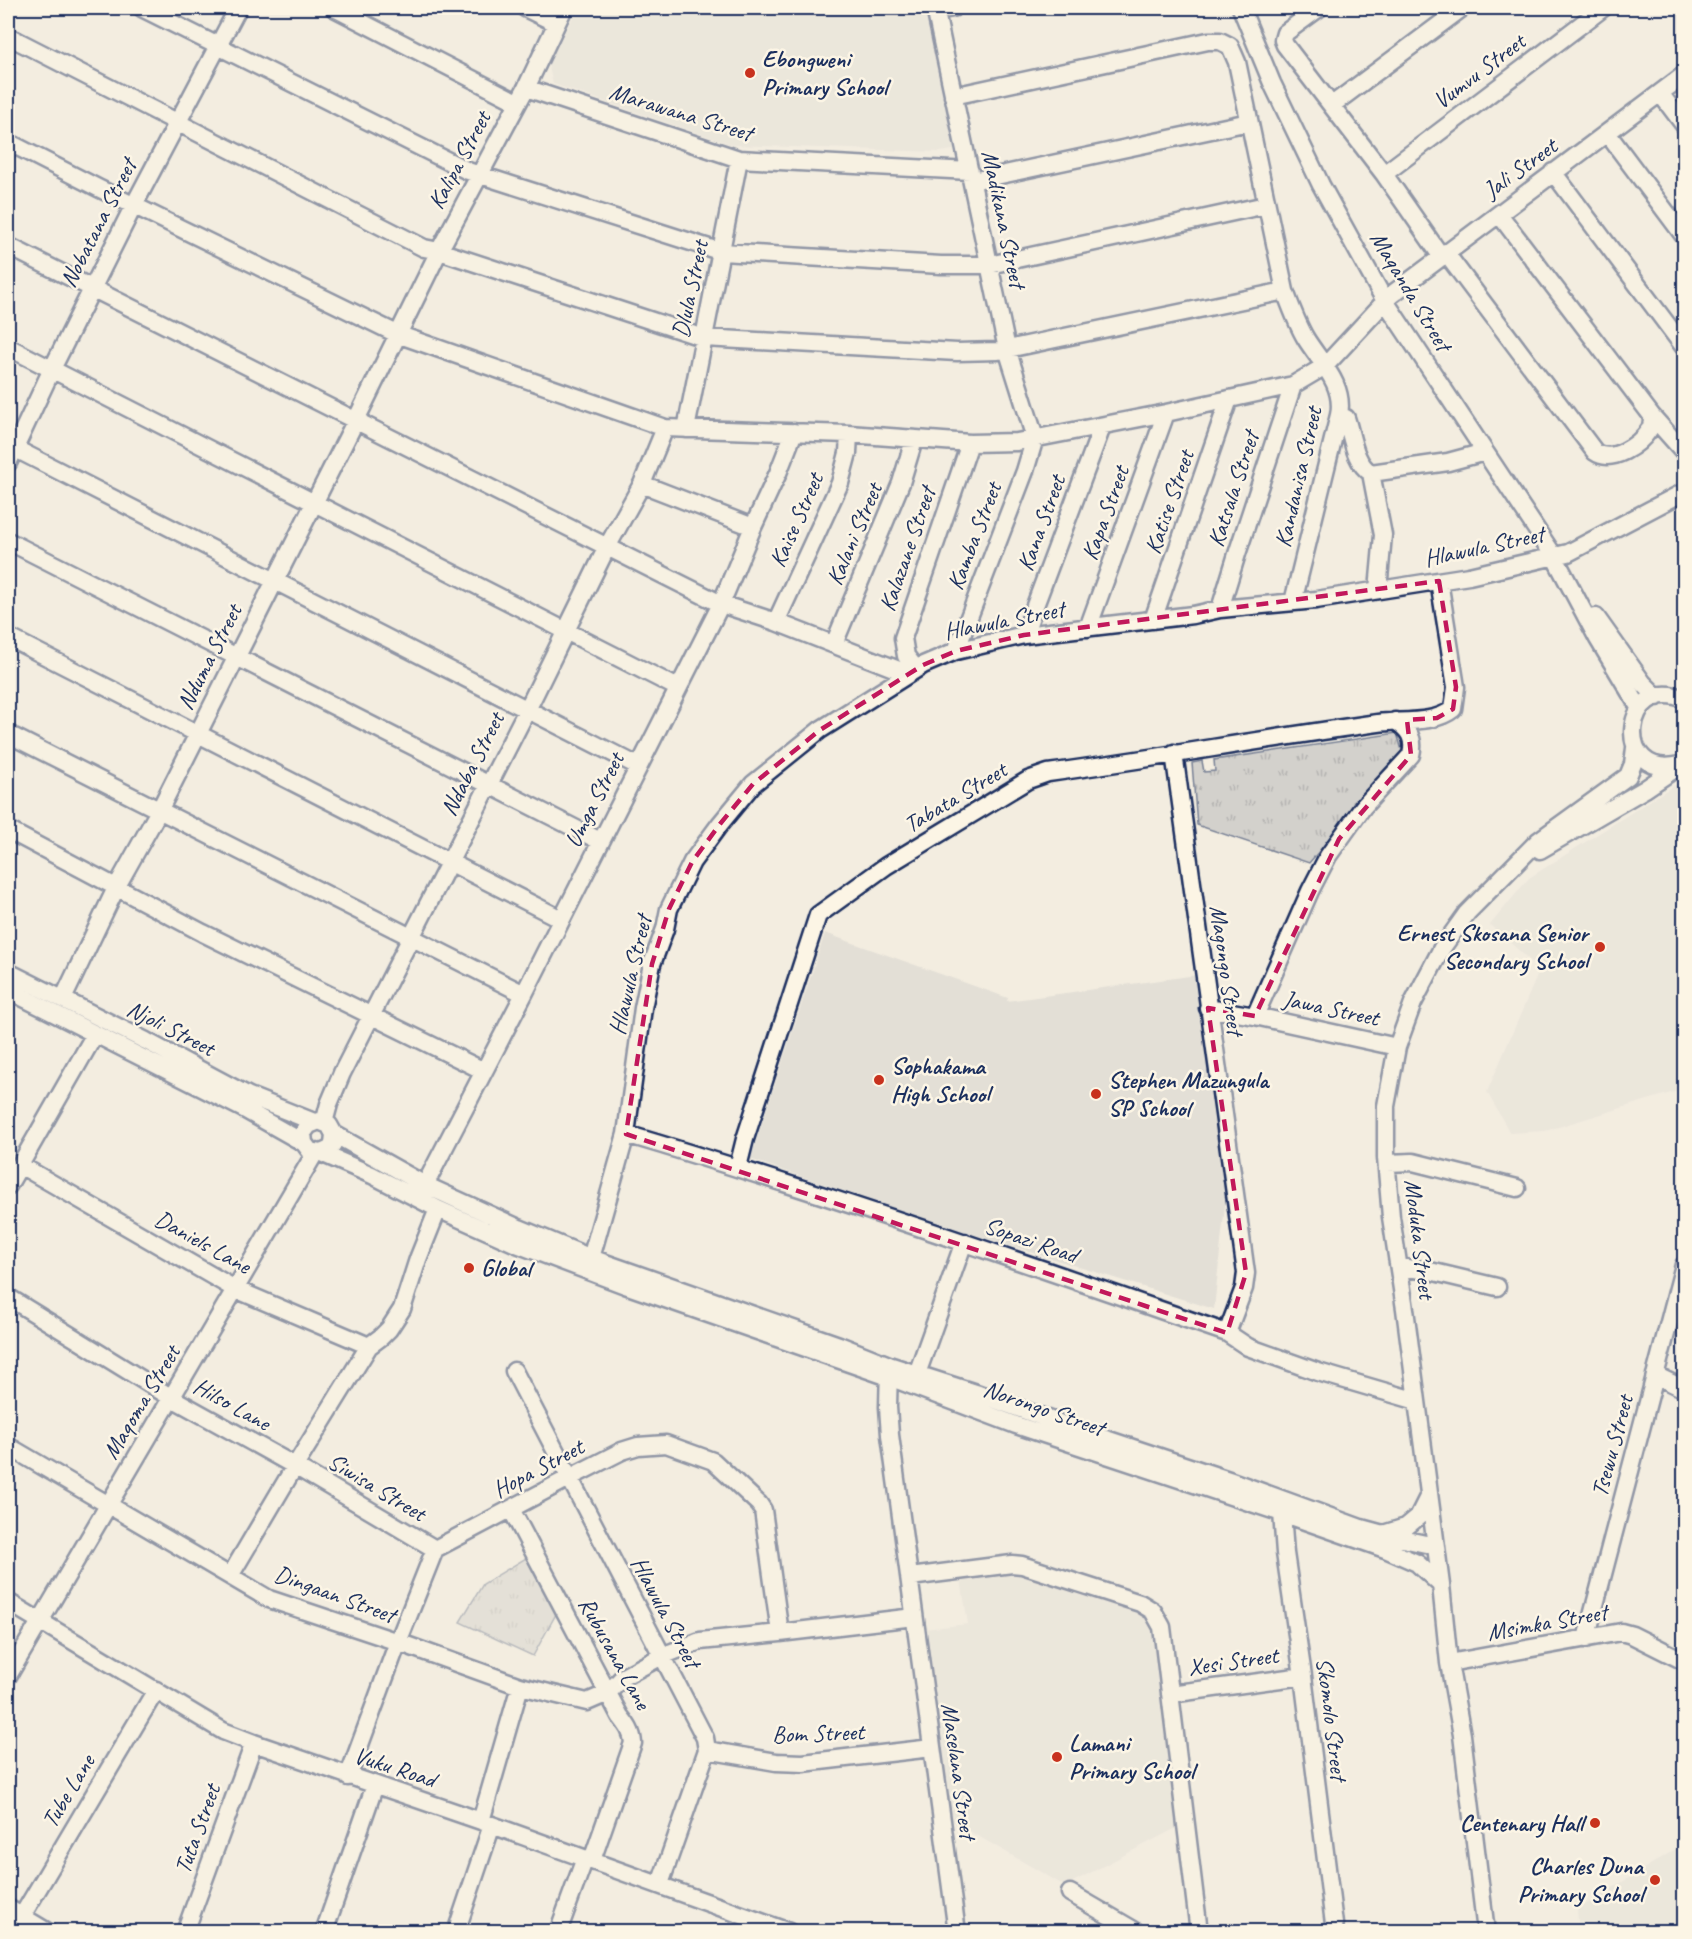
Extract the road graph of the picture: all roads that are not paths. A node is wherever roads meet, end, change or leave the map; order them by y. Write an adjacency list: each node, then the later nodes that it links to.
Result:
1 (142, 8): 14 (street)
2 (238, 8): 14 (street, Nobatana Street)
3 (334, 8): 17 (street, Marawana Street)
4 (525, 8): 12 (street)
5 (564, 8): 12 (street, Kalipa Street)
6 (953, 8): 11 (street)
7 (1241, 8): 41 (street, Maqanda Street)
8 (1319, 8): 19 (street)
9 (1462, 8): 19 (street)
10 (1603, 8): 28 (street, Vumvu Street)
11 (935, 9): 18 (street, Madikana Street)
12 (556, 23): 17 (street, Kalipa Street)
13 (8, 36): 20 (street)
14 (218, 46): 20 (street, Nobatana Street); 27 (street)
15 (1684, 75): 16 (street, Jali Street)
16 (1660, 93): 22 (street); 23 (street, Jali Street)
17 (521, 95): 25 (street, Marawana Street); 27 (street, Kalipa Street)
18 (953, 96): 21 (street, Kandanisa Street); 29 (street, Madikana Street)
19 (1332, 105): 28 (street)
20 (176, 122): 30 (street, Nobatana Street); 35 (street)
21 (1249, 122): 29 (street, Marawana Street); 31 (street, Kandanisa Street)
22 (1684, 125)
23 (1607, 134): 26 (street, Jali Street); 33 (street)
24 (8, 142): 30 (street, Jali Street)
25 (739, 159): 29 (street, Marawana Street); 36 (street, Dlula Street)
26 (1553, 172): 32 (street, Jali Street); 45 (street)
27 (479, 174): 35 (street, Kalipa Street); 36 (street)
28 (1384, 174): 37 (street)
29 (971, 176): 38 (street, Madikana Street)
30 (134, 205): 39 (street, Nobatana Street); 42 (street, Jali Street)
31 (1266, 205): 38 (street); 40 (street, Kandanisa Street)
32 (1499, 214): 37 (street, Jali Street); 53 (street)
33 (1684, 236)
34 (8, 246): 39 (street)
35 (439, 250): 42 (street, Kalipa Street); 43 (street)
36 (722, 252): 38 (street); 43 (street, Dlula Street)
37 (1443, 254): 41 (street, Jali Street); 53 (street)
38 (989, 266): 46 (street, Madikana Street)
39 (92, 289): 48 (street, Nobatana Street); 54 (street)
40 (1285, 291): 46 (street); 47 (street, Kandanisa Street)
41 (1385, 301): 47 (street, Jali Street); 64 (street, Maqanda Street)
42 (397, 334): 54 (street, Nduma Street); 56 (street, Jali Street)
43 (704, 338): 46 (street); 57 (street, Dlula Street)
44 (8, 347): 48 (street)
45 (1684, 347)
46 (1007, 349): 60 (street, Madikana Street)
47 (1325, 366): 49 (street, Jali Street); 52 (street, Kandanisa Street)
48 (52, 369): 63 (street, Nobatana Street); 69 (street)
49 (1293, 385): 50 (street, Jali Street); 80 (street, Katsala Street)
50 (1229, 399): 51 (street, Jali Street); 81 (street, Katise Street)
51 (1166, 413): 55 (street, Jali Street); 83 (street, Kapa Street)
52 (1339, 416): 66 (street); 78 (street, Kandanisa Street)
53 (1652, 416): 65 (street)
54 (356, 420): 69 (street, Nduma Street); 72 (street)
55 (1102, 427): 60 (street, Jali Street); 85 (street, Kana Street)
56 (665, 428): 57 (street, Jali Street); 67 (street, Ndaba Street)
57 (686, 429): 58 (street, Jali Street)
58 (794, 432): 59 (street, Jali Street); 70 (street, Umga Street)
59 (849, 434): 61 (street, Jali Street); 82 (street, Kaise Street)
60 (1035, 438): 62 (street, Jali Street); 88 (street, Kamba Street)
61 (914, 440): 62 (street, Jali Street); 87 (street, Kalani Street)
62 (970, 443): 90 (street, Kalazane Street)
63 (10, 452): 74 (street)
64 (1485, 452): 66 (street); 73 (street, Maqanda Street)
65 (1684, 452)
66 (1371, 473): 77 (street)
67 (642, 484): 70 (street); 72 (street, Ndaba Street)
68 (1684, 492): 73 (street, Hlawula Street)
69 (314, 502): 74 (street, Nduma Street); 84 (street)
70 (753, 527): 79 (street, Umga Street)
71 (8, 541): 89 (street)
72 (607, 547): 79 (street); 84 (street, Ndaba Street)
73 (1554, 556): 75 (street, Hlawula Street); 76 (street, Maqanda Street)
74 (274, 581): 89 (street, Nduma Street); 94 (street)
75 (1439, 581): 77 (street, Hlawula Street); 96 (street, Tabata Street)
76 (1569, 583): 92 (street, Maqanda Street); 95 (street, Maqanda Street)
77 (1378, 590): 78 (street, Hlawula Street)
78 (1293, 602): 80 (street, Hlawula Street)
79 (721, 604): 82 (street); 91 (street, Umga Street)
80 (1220, 609): 81 (street, Hlawula Street)
81 (1153, 620): 83 (street, Hlawula Street)
82 (776, 622): 87 (street)
83 (1088, 628): 85 (street, Hlawula Street)
84 (566, 632): 91 (street); 94 (street, Ndaba Street)
85 (1024, 635): 88 (street, Hlawula Street)
86 (8, 637): 98 (street)
87 (834, 644): 90 (street)
88 (956, 651): 90 (street, Hlawula Street)
89 (236, 656): 98 (street, Nduma Street); 103 (street)
90 (913, 672): 123 (street, Hlawula Street)
91 (678, 688): 102 (street, Umga Street)
92 (1657, 697): 93 (street); 95 (street)
93 (1684, 699)
94 (528, 708): 102 (street); 103 (street, Ndaba Street)
95 (1640, 709): 99 (street, Moduka Street)
96 (1395, 721): 100 (street, Tabata Street); 118 (street, Jawa Street)
97 (8, 734): 104 (street)
98 (197, 735): 104 (street, Nduma Street); 108 (street)
99 (1635, 748): 101 (street); 107 (street, Moduka Street)
100 (1174, 753): 116 (street, Magongo Street); 127 (street, Tabata Street)
101 (1682, 764): 107 (street, Moduka Street)
102 (638, 766): 106 (street, Umga Street)
103 (488, 786): 106 (street); 108 (street, Ndaba Street)
104 (160, 809): 109 (street, Nduma Street); 111 (street)
105 (8, 830): 109 (street)
106 (600, 841): 110 (street, Umga Street)
107 (1520, 859): 120 (street, Moduka Street)
108 (449, 863): 110 (street); 111 (street, Ndaba Street)
109 (117, 886): 115 (street, Nduma Street); 117 (street)
110 (561, 919): 114 (street, Umga Street)
111 (411, 938): 114 (street); 117 (street, Ndaba Street)
112 (8, 972): 115 (street, Njoli Street)
113 (8, 990): 119 (street, Njoli Street)
114 (524, 994): 121 (street, Umga Street)
115 (63, 999): 122 (street, Njoli Street)
116 (1208, 1008): 118 (street, Jawa Street); 140 (street, Magongo Street)
117 (371, 1016): 121 (street); 122 (street, Ndaba Street)
118 (1255, 1016): 120 (street, Jawa Street)
119 (95, 1034): 124 (street, Njoli Street); 126 (street)
120 (1397, 1047): 125 (street, Moduka Street)
121 (484, 1071): 128 (street, Umga Street)
122 (324, 1126): 124 (street); 124 (street); 128 (street)
123 (626, 1134): 127 (street, Sopazi Road); 133 (street, Hlawula Street)
124 (313, 1150): 131 (street, Njoli Street); 138 (street, Maqoma Street)
125 (1387, 1163): 130 (street); 135 (street, Moduka Street)
126 (20, 1165): 129 (street); 138 (street, Daniels Lane)
127 (738, 1167): 132 (street, Sopazi Road)
128 (425, 1185): 133 (street)
129 (8, 1186)
130 (1517, 1188)
131 (438, 1209): 136 (street, Njoli Street); 141 (street)
132 (964, 1242): 140 (street, Sopazi Road); 145 (street)
133 (591, 1258): 136 (street)
134 (1684, 1264): 144 (street, Tsewu Street)
135 (1399, 1267): 137 (street); 148 (street, Moduka Street)
136 (625, 1277): 143 (street, Norongo Street)
137 (1497, 1287)
138 (235, 1289): 141 (street, Daniels Lane); 147 (street, Maqoma Street)
139 (8, 1297): 147 (street, Hilso Lane)
140 (1227, 1333): 148 (street, Sopazi Road)
141 (369, 1346): 150 (street)
142 (514, 1371): 151 (street, Hlawula Street)
143 (889, 1371): 145 (street, Norongo Street); 160 (street, Maselana Street)
144 (1655, 1375): 146 (street); 166 (street, Tsewu Street)
145 (914, 1380): 155 (street, Norongo Street); 156 (street, Norongo Street)
146 (1684, 1389)
147 (172, 1398): 150 (street, Hilso Lane); 153 (street, Maqoma Street)
148 (1418, 1401): 152 (street, Moduka Street)
149 (8, 1446): 153 (street, Dingaan Street)
150 (295, 1466): 158 (street, Siwisa Street); 159 (street)
151 (569, 1478): 154 (street, Hopa Street); 165 (street, Hopa Street); 168 (street, Hlawula Street)
152 (1428, 1497): 156 (street); 157 (street, Moduka Street)
153 (107, 1505): 159 (street, Dingaan Street); 164 (street, Maqoma Street)
154 (511, 1509): 158 (street, Hopa Street); 175 (street, Rubusana Lane)
155 (1282, 1513): 161 (street, Norongo Street); 172 (street, Skomolo Street)
156 (1383, 1534): 157 (street, Norongo Street)
157 (1436, 1546): 161 (street, Moduka Street)
158 (435, 1550): 167 (street)
159 (230, 1576): 167 (street, Dingaan Street)
160 (910, 1578): 163 (street, Maselana Street); 176 (street)
161 (1441, 1585): 170 (street, Moduka Street)
162 (8, 1602): 164 (street, Vuku Road)
163 (914, 1617): 165 (street); 178 (street, Maselana Street)
164 (40, 1621): 171 (street, Maqoma Street); 174 (street, Vuku Road)
165 (780, 1633): 168 (street)
166 (1586, 1639): 169 (street, Msimka Street); 170 (street, Msimka Street)
167 (398, 1642): 173 (street, Dingaan Street); 180 (street)
168 (662, 1656): 175 (street, Dingaan Street); 179 (street, Hlawula Street)
169 (1684, 1661)
170 (1449, 1664): 197 (street, Moduka Street)
171 (8, 1676)
172 (1303, 1676): 176 (street, Xesi Street); 196 (street, Skomolo Street)
173 (520, 1686): 175 (street, Dingaan Street); 182 (street)
174 (156, 1690): 177 (street, Vuku Road); 186 (street, Tube Lane)
175 (608, 1693): 183 (street, Rubusana Lane)
176 (1170, 1694): 195 (street)
177 (254, 1743): 180 (street, Vuku Road); 188 (street, Tuta Street)
178 (932, 1748): 179 (street, Bom Street); 193 (street, Maselana Street)
179 (707, 1750): 184 (street)
180 (348, 1777): 181 (street, Vuku Road)
181 (375, 1785): 182 (street, Vuku Road); 189 (street)
182 (487, 1823): 183 (street, Vuku Road); 190 (street)
183 (588, 1859): 184 (street, Vuku Road); 191 (street, Rubusana Lane)
184 (660, 1884): 192 (street, Vuku Road)
185 (1070, 1893): 194 (street)
186 (15, 1912): 187 (street)
187 (48, 1932)
188 (185, 1932)
189 (324, 1932)
190 (456, 1932)
191 (558, 1932)
192 (789, 1932)
193 (957, 1932)
194 (1137, 1932)
195 (1199, 1932)
196 (1335, 1932)
197 (1486, 1932)

